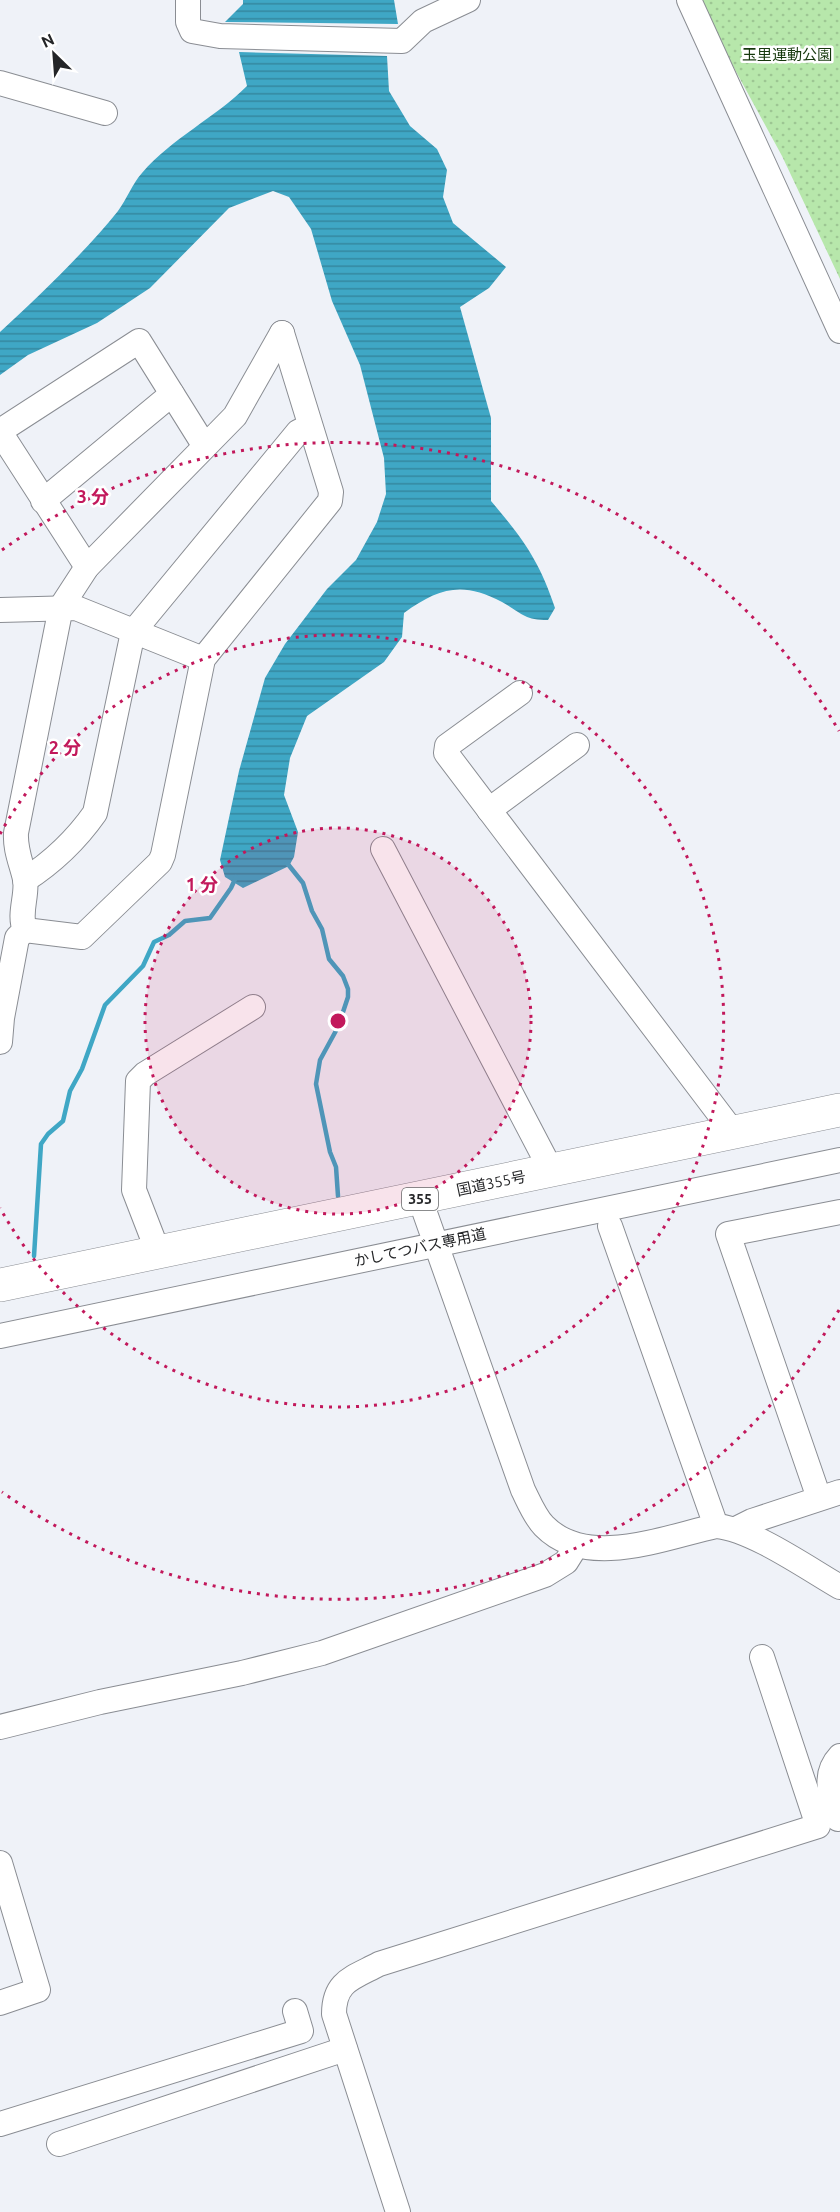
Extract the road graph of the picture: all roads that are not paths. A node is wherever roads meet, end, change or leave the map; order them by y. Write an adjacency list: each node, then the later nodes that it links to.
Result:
1 (188, 0): 2 (street)
2 (468, 0)
3 (689, 0): 6 (street)
4 (0, 83): 5 (street)
5 (105, 113)
6 (840, 331)
7 (172, 394): 9 (street); 10 (street); 11 (street)
8 (310, 426): 10 (street); 15 (street); 16 (street)
9 (0, 432): 11 (street)
10 (204, 445): 12 (street)
11 (42, 501): 12 (street)
12 (87, 567): 13 (street)
13 (61, 607): 14 (street); 15 (street); 20 (street)
14 (0, 610)
15 (133, 632): 16 (street); 22 (street)
16 (203, 659): 23 (street)
17 (520, 693): 19 (street)
18 (577, 746): 19 (street)
19 (489, 810): 27 (street)
20 (8, 846): 22 (street)
21 (383, 849): 29 (street)
22 (25, 880): 23 (street)
23 (25, 930): 25 (street)
24 (253, 1007): 34 (street)
25 (0, 1042)
26 (840, 1110): 27 (highway, 国道355号 / 355)
27 (733, 1132): 29 (highway, 国道355号 / 355)
28 (840, 1160): 33 (street, かしてつバス専用道)
29 (551, 1170): 30 (highway, 国道355号 / 355)
30 (420, 1198): 33 (street); 34 (highway, 国道355号 / 355)
31 (840, 1212): 37 (street)
32 (610, 1226): 38 (street)
33 (437, 1244): 36 (street, かしてつバス専用道); 39 (street)
34 (158, 1252): 35 (highway, 国道355号 / 355)
35 (0, 1285)
36 (0, 1336)
37 (830, 1495): 38 (street)
38 (726, 1527): 39 (street); 40 (street)
39 (576, 1546): 42 (street)
40 (840, 1587)
41 (762, 1657): 44 (street)
42 (0, 1727)
43 (840, 1755): 44 (street)
44 (832, 1821): 48 (street)
45 (0, 1863): 46 (street)
46 (0, 2003)
47 (295, 2012): 49 (street)
48 (345, 2049): 50 (street); 51 (street)
49 (0, 2124)
50 (59, 2144)
51 (398, 2212)

